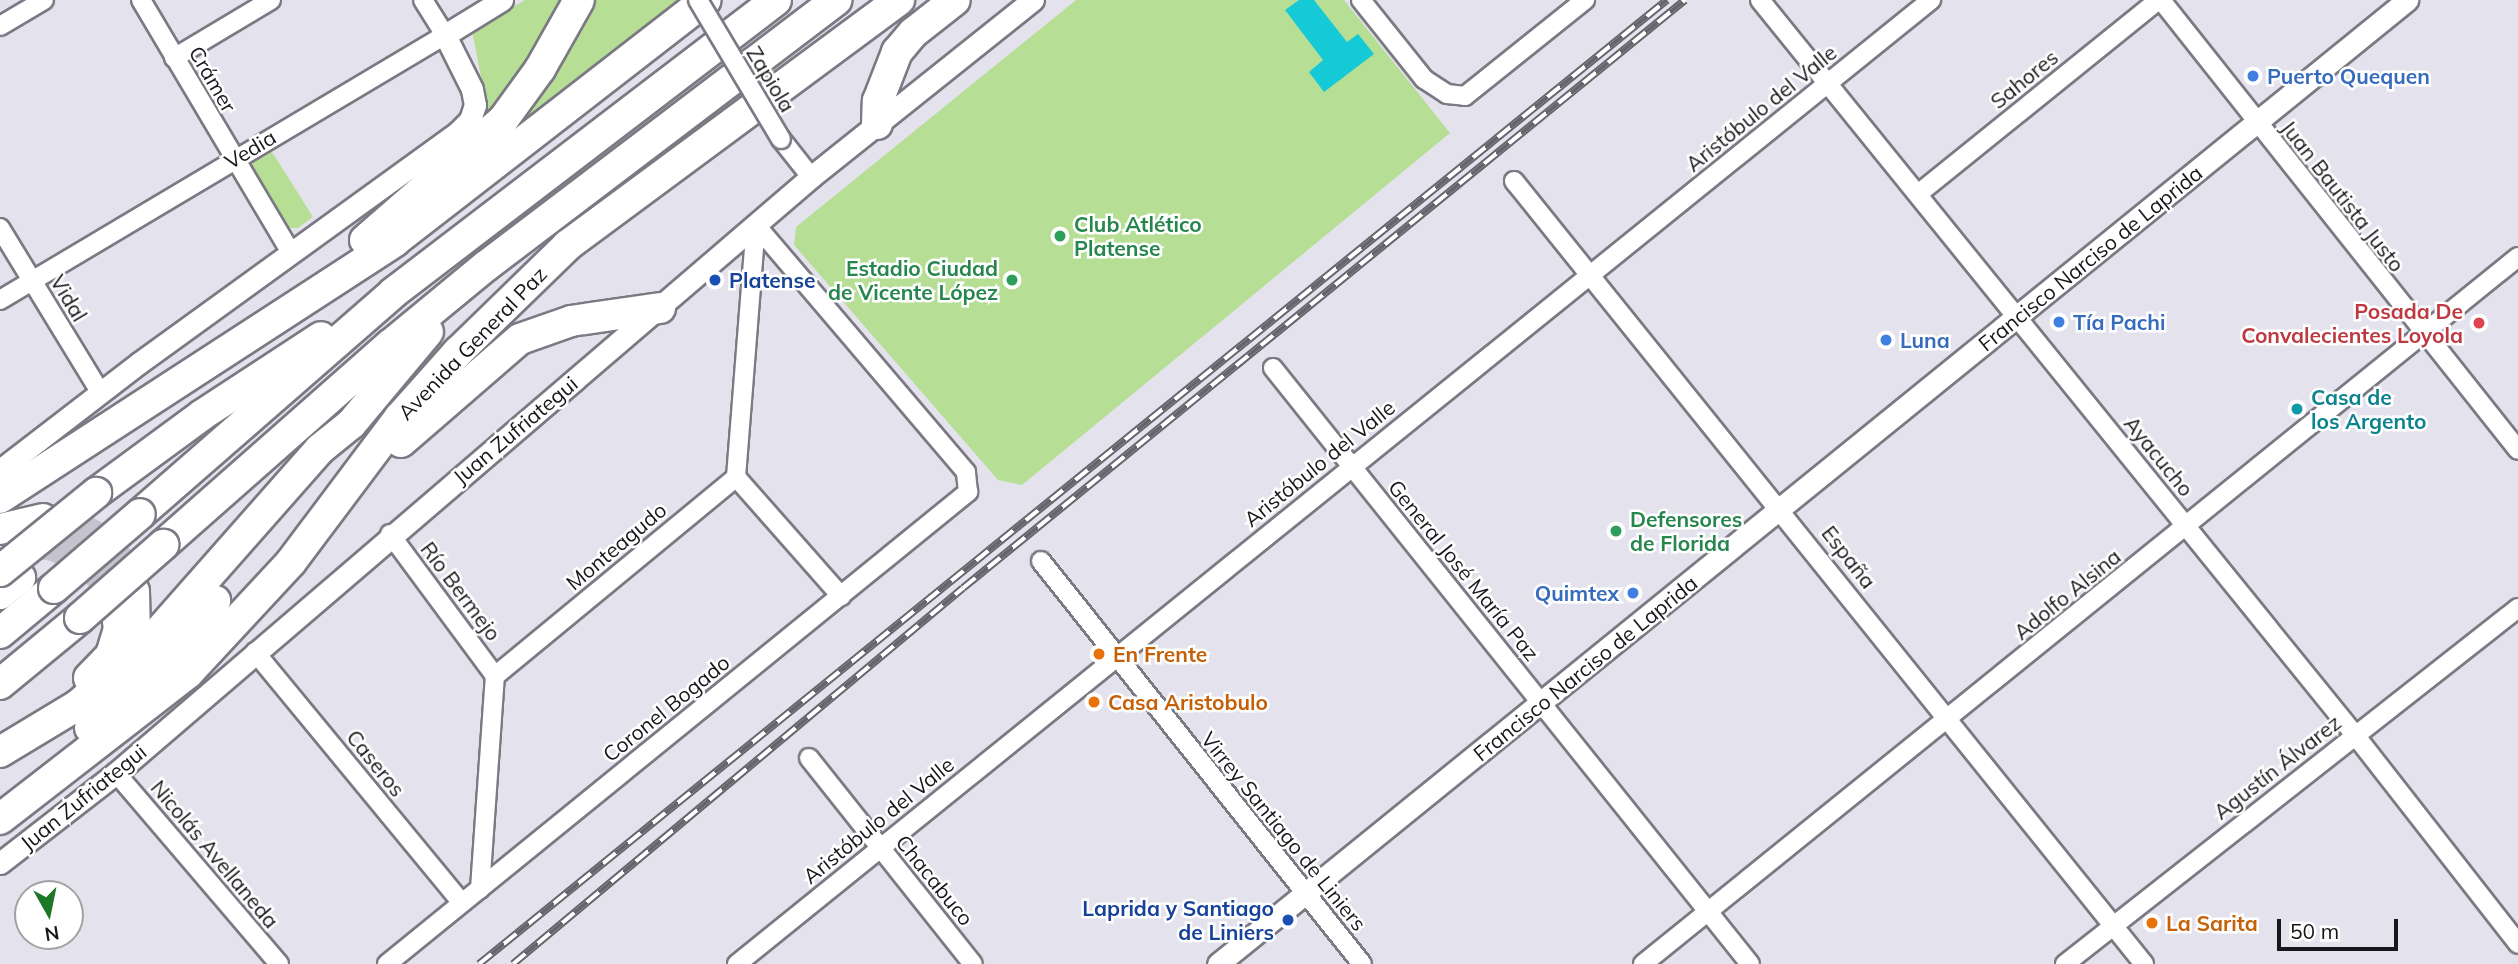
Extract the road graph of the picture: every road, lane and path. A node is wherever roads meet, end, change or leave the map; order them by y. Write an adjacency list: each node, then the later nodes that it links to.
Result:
1 (44, 0): 20 (street)
2 (141, 0): 22 (street, Crámer)
3 (271, 0): 22 (street)
4 (423, 0): 21 (street)
5 (502, 0): 21 (street, Vedia)
6 (579, 0): 42 (highway)
7 (698, 0): 27 (street, Zapiola, bridge)
8 (706, 0): 42 (highway)
9 (776, 0): 37 (highway)
10 (837, 0): 34 (highway, Avenida General Paz)
11 (899, 0): 54 (highway, Avenida General Paz)
12 (955, 0): 24 (highway)
13 (1033, 0): 24 (street, Juan Zufriategui)
14 (1361, 0): 15 (street)
15 (1585, 0)
16 (1760, 0): 23 (street, Ayacucho)
17 (1931, 0): 23 (street, Aristóbulo del Valle)
18 (2160, 0): 25 (street, Juan Bautista Justo); 29 (street, Sahores)
19 (2407, 0): 25 (street, Francisco Narciso de Laprida)
20 (0, 26)
21 (444, 35): 26 (street, Vedia); 32 (street)
22 (174, 58): 26 (street, Crámer)
23 (1828, 83): 29 (street, Ayacucho); 35 (street, Aristóbulo del Valle)
24 (877, 124): 27 (street, Juan Zufriategui)
25 (2256, 124): 40 (street, Francisco Narciso de Laprida); 41 (street, Juan Bautista Justo)
26 (233, 159): 32 (street, Crámer); 36 (street, Vedia)
27 (811, 177): 30 (street, Juan Zufriategui)
28 (1514, 181): 35 (street, España)
29 (1918, 194): 40 (street, Ayacucho)
30 (756, 225): 39 (street, Juan Zufriategui); 49 (street); 59 (street, Coronel Bogado)
31 (0, 228): 36 (street, Vidal)
32 (291, 253): 44 (street)
33 (2518, 257): 41 (street, Adolfo Alsina)
34 (486, 267): 45 (highway); 66 (highway, Avenida General Paz, bridge)
35 (1588, 277): 47 (street, Aristóbulo del Valle); 51 (street, España)
36 (32, 281): 38 (street, Vedia); 44 (street, Vidal)
37 (393, 293): 58 (highway); 61 (highway, bridge)
38 (0, 300)
39 (660, 307): 54 (highway); 55 (street, Juan Zufriategui)
40 (2018, 315): 51 (street, Francisco Narciso de Laprida); 53 (street, Ayacucho)
41 (2423, 334): 46 (street, Juan Bautista Justo); 53 (street, Adolfo Alsina)
42 (233, 348): 50 (highway)
43 (1273, 368): 47 (street, General José María Paz)
44 (100, 392): 48 (street)
45 (351, 424): 64 (highway); 74 (highway)
46 (2518, 450)
47 (1351, 465): 63 (street, Aristóbulo del Valle); 67 (street, General José María Paz)
48 (0, 470)
49 (736, 477): 59 (street); 65 (street, Monteagudo)
50 (0, 498)
51 (1782, 509): 67 (street, Francisco Narciso de Laprida); 68 (street, España)
52 (43, 519): 56 (highway)
53 (2186, 526): 68 (street, Adolfo Alsina); 70 (street, Ayacucho)
54 (318, 527): 75 (highway, Avenida General Paz)
55 (390, 534): 62 (street, Juan Zufriategui); 65 (street, Río Bermejo)
56 (5, 541)
57 (1041, 561): 63 (street, Virrey Santiago de Liniers)
58 (7, 581)
59 (841, 596): 78 (street, Coronel Bogado)
60 (2518, 608): 70 (street, Agustín Álvarez)
61 (0, 633)
62 (255, 652): 73 (street, Juan Zufriategui); 80 (street, Caseros)
63 (1116, 657): 76 (street, Aristóbulo del Valle); 79 (street, Virrey Santiago de Liniers)
64 (117, 673): 69 (highway); 71 (highway)
65 (495, 676): 78 (street)
66 (0, 684)
67 (1542, 705): 79 (street, Francisco Narciso de Laprida); 81 (street, General José María Paz)
68 (1949, 719): 81 (street, Adolfo Alsina); 82 (street, España)
69 (0, 733)
70 (2355, 735): 82 (street, Agustín Álvarez); 83 (street, Ayacucho)
71 (0, 752)
72 (809, 758): 76 (street, Chacabuco)
73 (116, 773): 77 (street, Juan Zufriategui); 84 (street, Nicolás Avellaneda)
74 (0, 795)
75 (0, 819)
76 (880, 848): 86 (street, Aristóbulo del Valle); 87 (street, Chacabuco)
77 (0, 863)
78 (480, 889): 80 (street, Coronel Bogado)
79 (1305, 894): 88 (street, Francisco Narciso de Laprida); 89 (street, Virrey Santiago de Liniers)
80 (462, 903): 85 (street, Coronel Bogado)
81 (1708, 912): 90 (street, Adolfo Alsina); 91 (street, General José María Paz)
82 (2112, 926): 92 (street, Agustín Álvarez); 93 (street, España)
83 (2518, 944)
84 (279, 964)
85 (387, 964)
86 (737, 964)
87 (974, 964)
88 (1217, 964)
89 (1362, 964)
90 (1643, 964)
91 (1750, 964)
92 (2065, 964)
93 (2144, 964)

